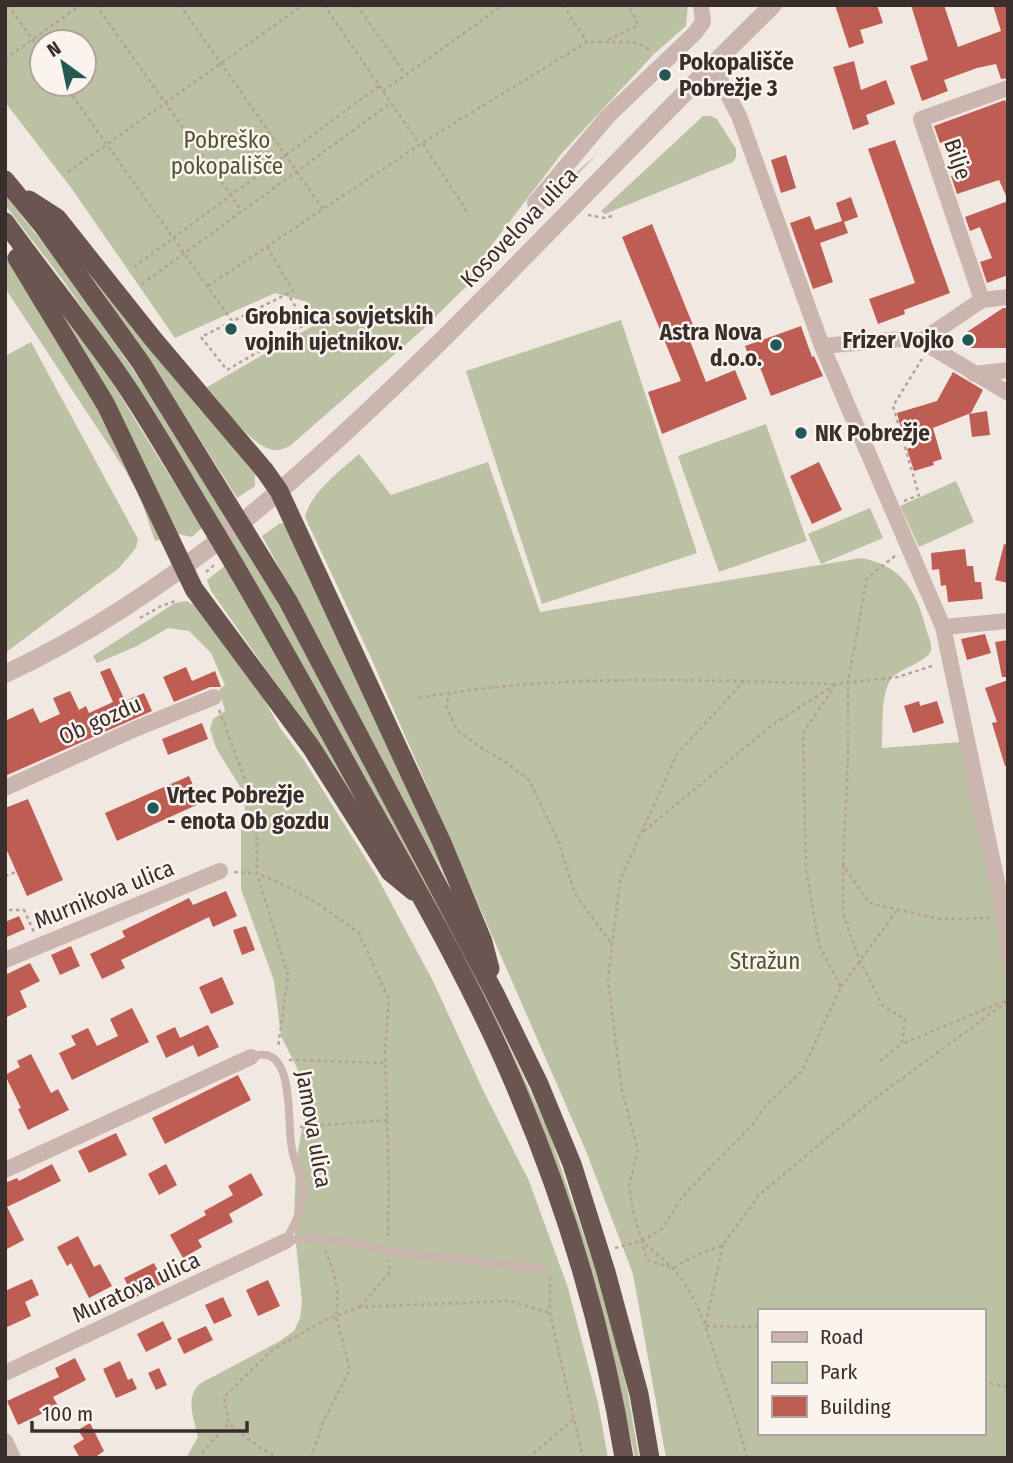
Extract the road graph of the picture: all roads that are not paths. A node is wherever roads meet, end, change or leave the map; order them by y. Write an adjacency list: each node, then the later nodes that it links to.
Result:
1 (701, 5): 6 (street, Kosovelova ulica)
2 (773, 5): 3 (street, Kosovelova ulica)
3 (712, 64): 11 (street); 15 (street, Kosovelova ulica)
4 (1008, 88): 9 (street, Bilje)
5 (10, 186): 15 (highway); 26 (highway)
6 (535, 203)
7 (6, 224): 16 (highway); 23 (highway)
8 (1008, 297): 9 (street)
9 (982, 300): 10 (street)
10 (925, 344): 11 (street); 13 (street)
11 (821, 346): 18 (street)
12 (1008, 370): 13 (street)
13 (974, 374): 14 (street)
14 (1008, 393)
15 (271, 497): 16 (street, Kosovelova ulica); 26 (highway)
16 (190, 562): 19 (street, Kosovelova ulica); 23 (highway)
17 (1008, 621): 18 (street)
18 (943, 627): 24 (street)
19 (5, 674)
20 (215, 697): 21 (street, Ob gozdu)
21 (5, 788)
22 (220, 871): 25 (street, Murnikova ulica)
23 (422, 898): 34 (highway)
24 (1008, 958)
25 (5, 960)
26 (495, 994): 35 (highway)
27 (251, 1057): 28 (street, Jamova ulica); 29 (lane, Jamova ulica)
28 (5, 1170)
29 (286, 1241): 30 (lane); 31 (street, Muratova ulica)
30 (547, 1268)
31 (5, 1373)
32 (5, 1441): 33 (street)
33 (13, 1458)
34 (624, 1458)
35 (650, 1458)

